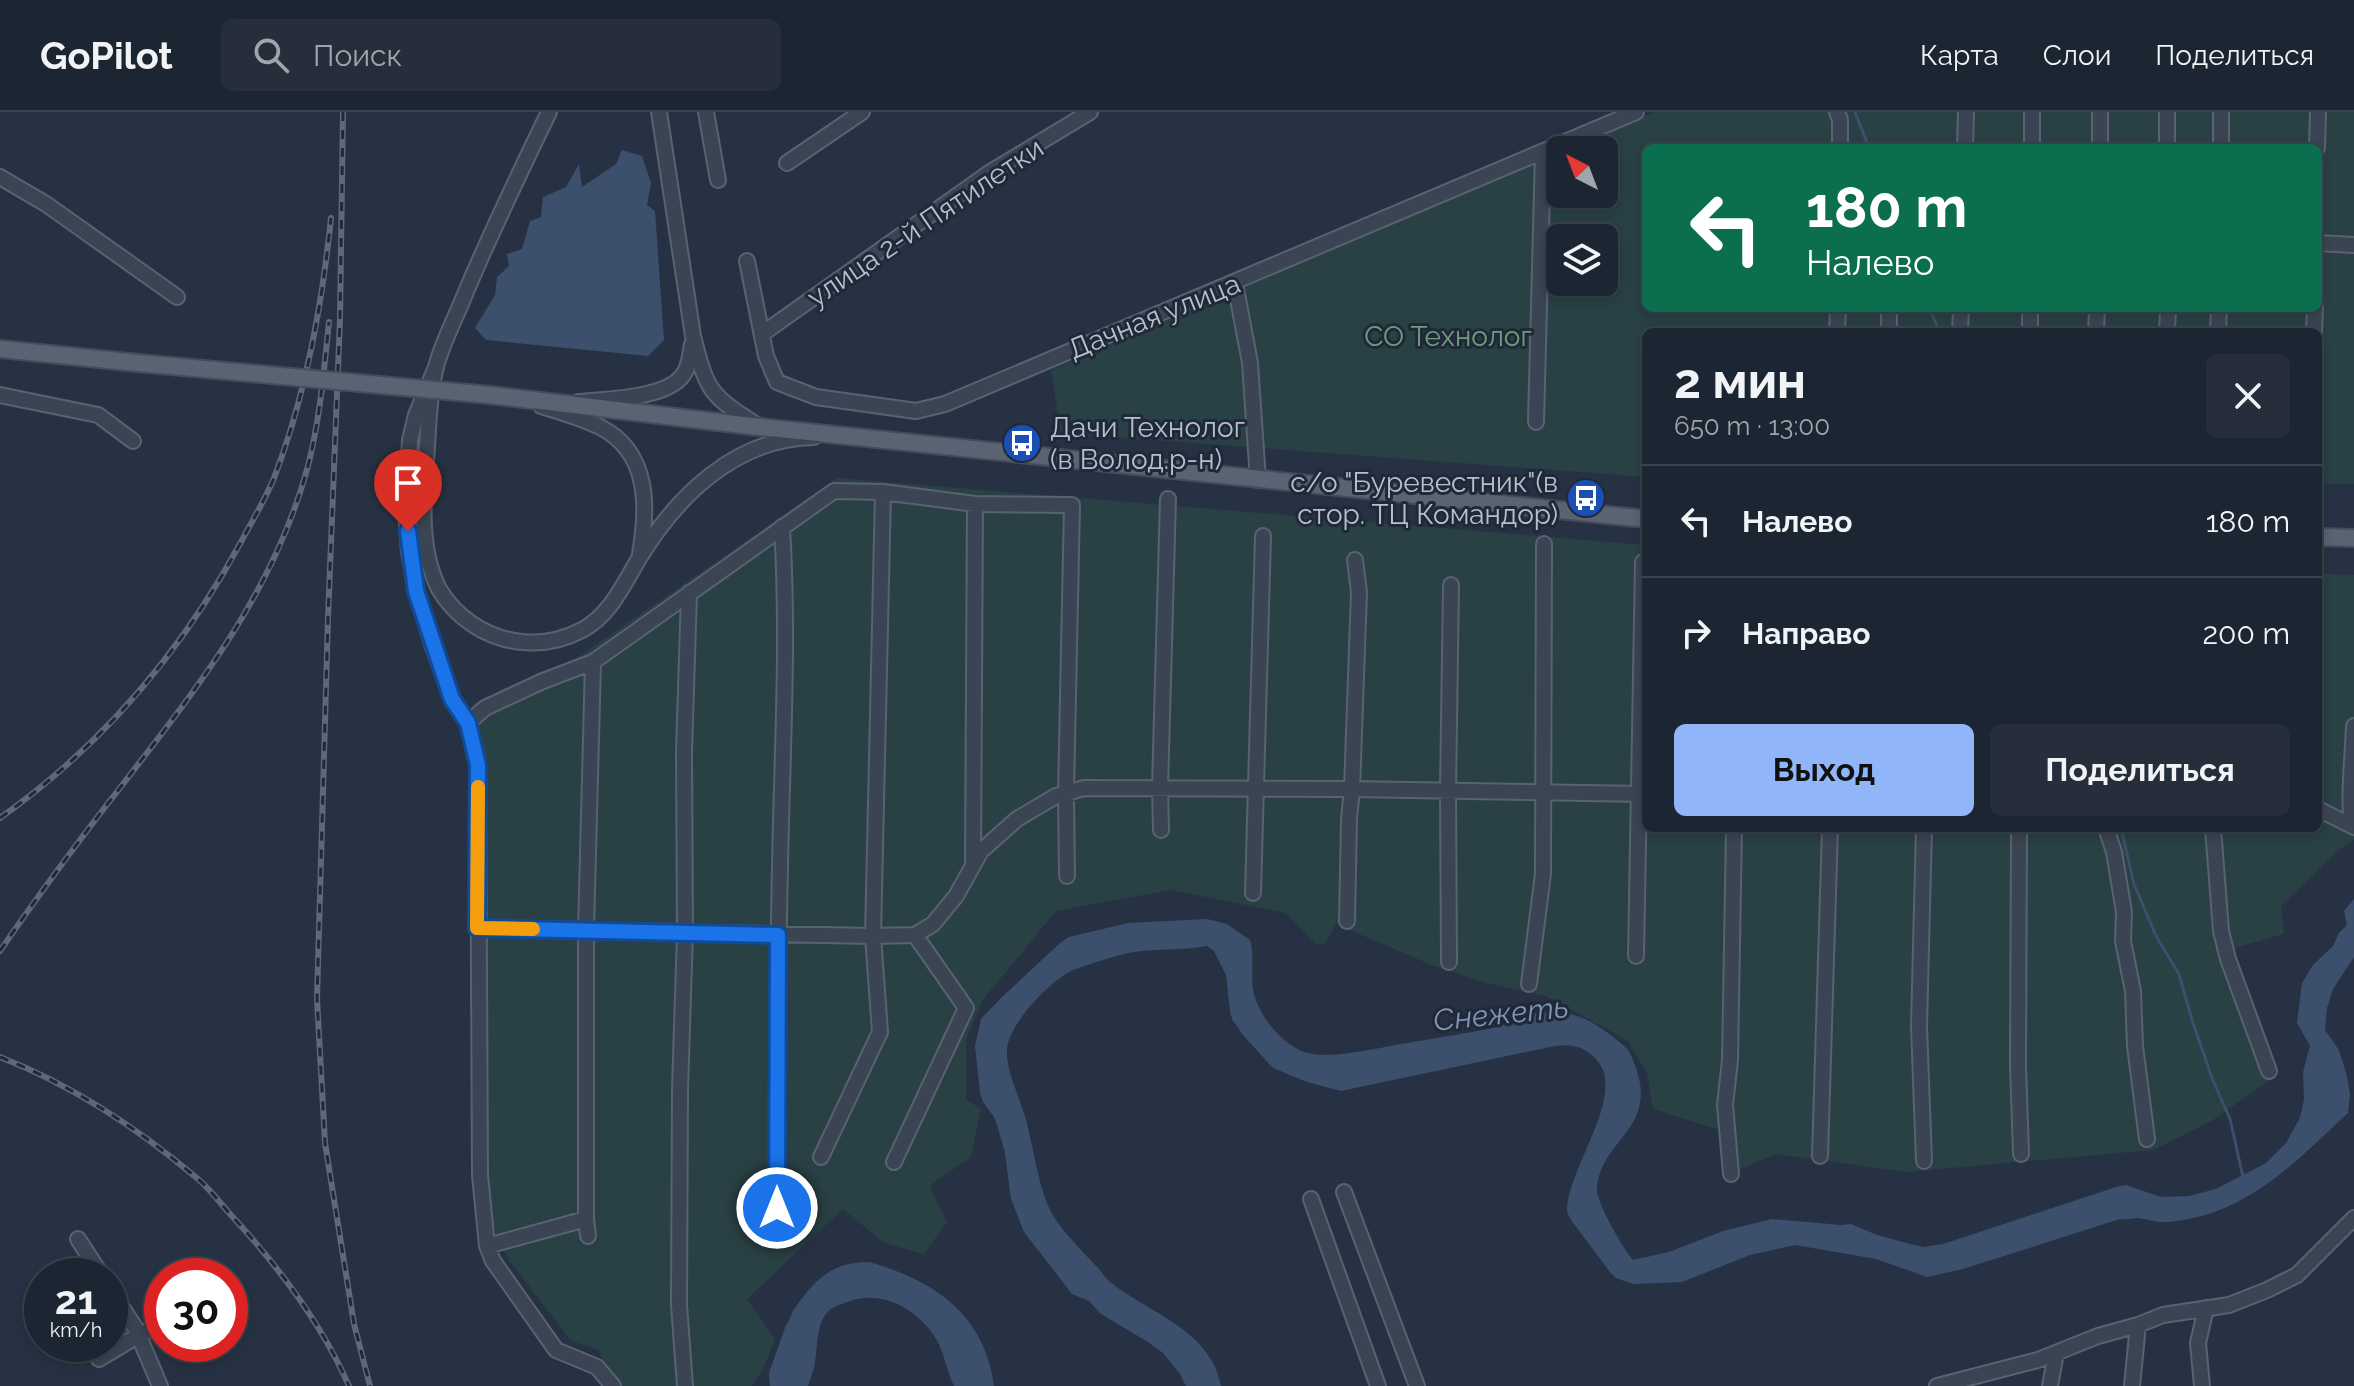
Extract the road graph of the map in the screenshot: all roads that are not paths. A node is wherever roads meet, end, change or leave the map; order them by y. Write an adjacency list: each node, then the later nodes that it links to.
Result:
1 (549, 112): 34 (street)
2 (659, 112): 32 (street)
3 (706, 112): 25 (street)
4 (862, 112): 14 (street)
5 (1090, 112): 31 (street, улица 2-й Пятилетки)
6 (1636, 112): 22 (street, Дачная улица)
7 (1837, 112): 15 (street)
8 (1966, 112): 16 (street)
9 (2032, 112): 17 (street)
10 (2100, 112): 18 (street)
11 (2167, 112): 19 (street)
12 (2221, 112): 20 (street)
13 (2318, 112): 21 (street)
14 (847, 117): 23 (street)
15 (1840, 144)
16 (1965, 144)
17 (2032, 144)
18 (2100, 144)
19 (2167, 144)
20 (2221, 144)
21 (2317, 144)
22 (1543, 152): 29 (street, Дачная улица); 38 (street)
23 (787, 163)
24 (0, 177): 30 (street)
25 (718, 180)
26 (2322, 243): 27 (street)
27 (2354, 245)
28 (747, 261): 31 (street, Дачная улица)
29 (1235, 283): 31 (street, Дачная улица); 42 (street)
30 (177, 297)
31 (762, 334)
32 (693, 336): 37 (street); 39 (street)
33 (0, 349): 36 (main road, bridge)
34 (436, 367): 52 (street); 57 (street)
35 (0, 395): 41 (street)
36 (515, 397): 37 (main road); 52 (street)
37 (568, 403): 39 (main road)
38 (1536, 422)
39 (760, 427): 40 (main road)
40 (851, 437): 42 (main road); 52 (street)
41 (133, 441)
42 (1258, 480): 46 (main road)
43 (883, 492): 45 (street); 47 (street); 85 (street)
44 (1168, 499): 59 (street)
45 (975, 504): 64 (street); 76 (street)
46 (1642, 519)
47 (782, 527): 55 (street); 83 (street)
48 (1263, 536): 60 (street)
49 (2322, 537): 50 (main road)
50 (2354, 538)
51 (1544, 544): 63 (street)
52 (639, 559)
53 (1355, 560): 61 (street)
54 (1451, 585): 62 (street)
55 (689, 593): 56 (street); 82 (street)
56 (593, 662): 57 (street); 81 (street)
57 (468, 723): 80 (street)
58 (2354, 726): 65 (street)
59 (1160, 788): 60 (street); 64 (street); 69 (street)
60 (1256, 788): 61 (street); 78 (street)
61 (1352, 789): 62 (street); 79 (street)
62 (1448, 790): 63 (street); 87 (street)
63 (1544, 792): 66 (street); 88 (street)
64 (1066, 793): 76 (street); 77 (street)
65 (2353, 793): 68 (street)
66 (1642, 794): 86 (street)
67 (2322, 811): 68 (street)
68 (2353, 826)
69 (1161, 830)
70 (1734, 832): 96 (street)
71 (1830, 832): 92 (street)
72 (1924, 832): 94 (street)
73 (2019, 832): 91 (street)
74 (2107, 832): 90 (street)
75 (2213, 832): 89 (street)
76 (973, 865): 84 (street)
77 (1067, 876)
78 (1253, 893)
79 (1347, 921)
80 (477, 928): 81 (street); 104 (street)
81 (586, 931): 82 (street); 100 (street)
82 (685, 933): 83 (street); 116 (street)
83 (778, 935): 85 (street); 102 (street)
84 (915, 935): 85 (street); 95 (street)
85 (873, 936): 93 (street)
86 (1636, 956)
87 (1449, 962)
88 (1529, 984)
89 (2269, 1071)
90 (2147, 1139)
91 (2021, 1154)
92 (1820, 1156)
93 (821, 1157)
94 (1924, 1161)
95 (894, 1162)
96 (1731, 1174)
97 (1344, 1192): 118 (street)
98 (1311, 1199): 117 (street)
99 (2354, 1218): 106 (street)
100 (586, 1219): 101 (street); 104 (street)
101 (588, 1236)
102 (777, 1238)
103 (78, 1239): 105 (street)
104 (487, 1246): 115 (street)
105 (90, 1258)
106 (2206, 1308): 108 (street); 122 (street)
107 (128, 1318): 110 (street)
108 (2138, 1325): 112 (street); 121 (street)
109 (144, 1333): 110 (street)
110 (139, 1335): 111 (street); 114 (street)
111 (128, 1342)
112 (2056, 1353): 113 (street); 120 (street)
113 (1967, 1382): 119 (street)
114 (160, 1386)
115 (613, 1386)
116 (685, 1386)
117 (1378, 1386)
118 (1417, 1386)
119 (1937, 1386)
120 (2050, 1386)
121 (2132, 1386)
122 (2202, 1386)

